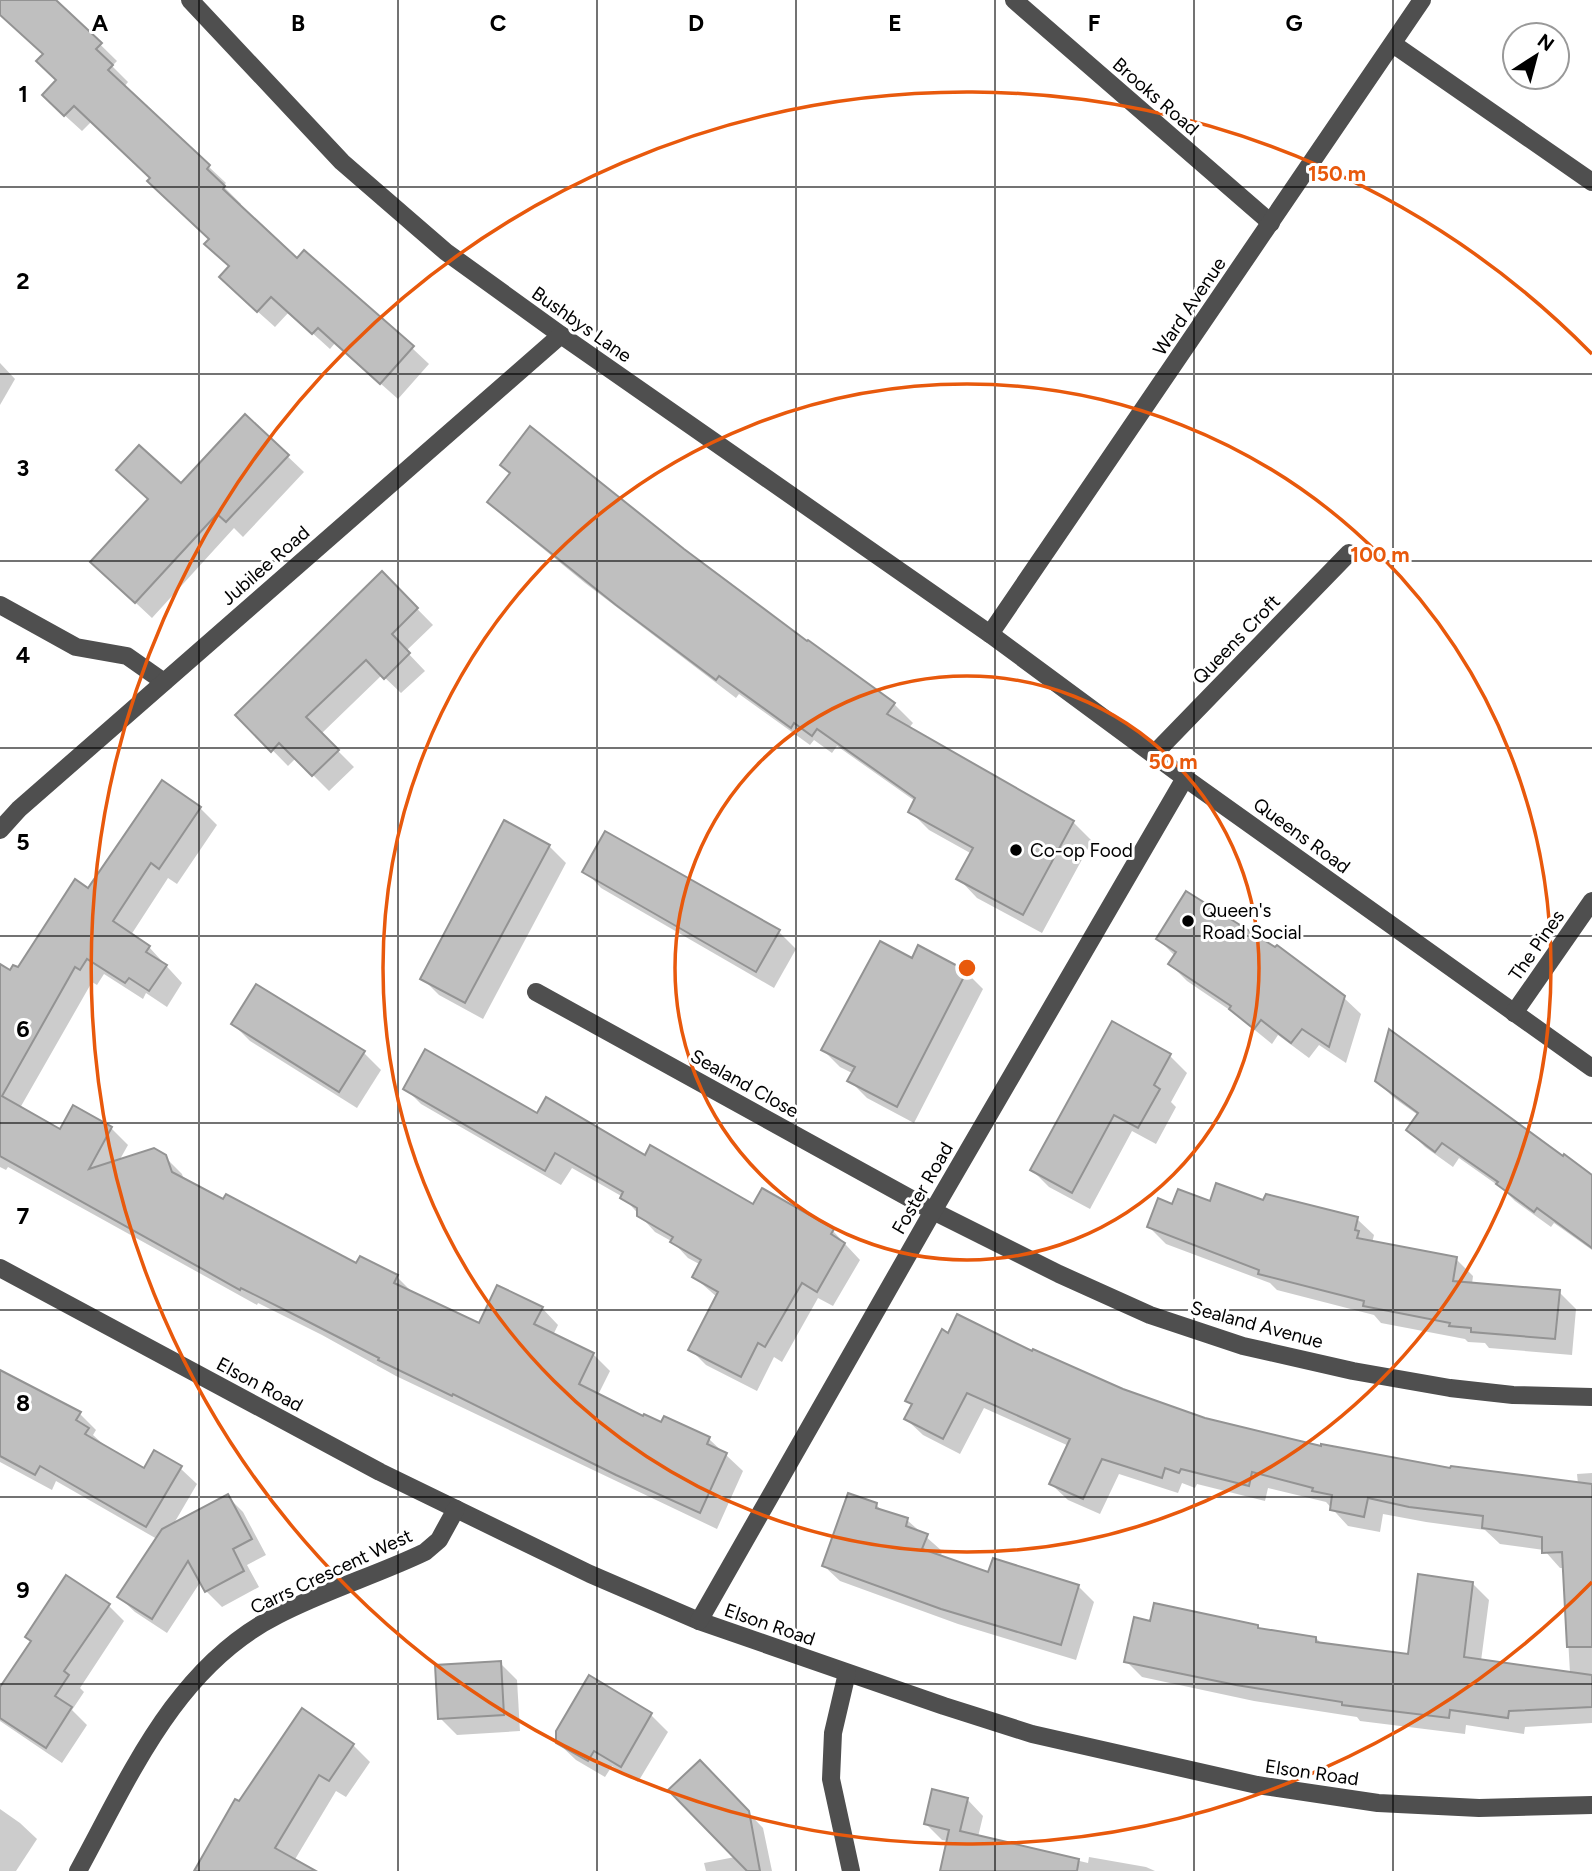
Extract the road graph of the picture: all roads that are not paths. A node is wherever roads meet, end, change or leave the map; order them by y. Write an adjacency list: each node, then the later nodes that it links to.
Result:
1 (190, 0): 7 (street, Bushbys Lane)
2 (1014, 0): 6 (street, Brooks Road)
3 (1422, 0): 4 (street, Ward Avenue)
4 (1393, 44): 5 (street); 6 (street, Ward Avenue)
5 (1592, 182)
6 (1271, 223): 10 (street, Ward Avenue)
7 (561, 335): 10 (street, Bushbys Lane); 11 (street, Jubilee Road)
8 (1349, 553): 12 (street, Queens Croft)
9 (0, 605): 11 (street)
10 (990, 634): 12 (street, Queens Road)
11 (164, 682): 14 (street, Jubilee Road)
12 (1154, 754): 13 (street, Queens Road)
13 (1185, 778): 17 (street, Queens Road); 19 (street, Foster Road)
14 (0, 830)
15 (1592, 901): 17 (street, The Pines)
16 (536, 992): 19 (street, Sealand Close)
17 (1514, 1013): 18 (street, Queens Road)
18 (1592, 1068)
19 (933, 1211): 21 (street, Sealand Avenue); 23 (street, Foster Road)
20 (0, 1268): 22 (street, Elson Road)
21 (1592, 1397)
22 (456, 1509): 23 (street, Elson Road); 26 (street, Carrs Crescent West)
23 (699, 1621): 24 (street, Elson Road)
24 (847, 1673): 25 (street, Elson Road); 27 (street)
25 (1592, 1805)
26 (78, 1871)
27 (851, 1871)

